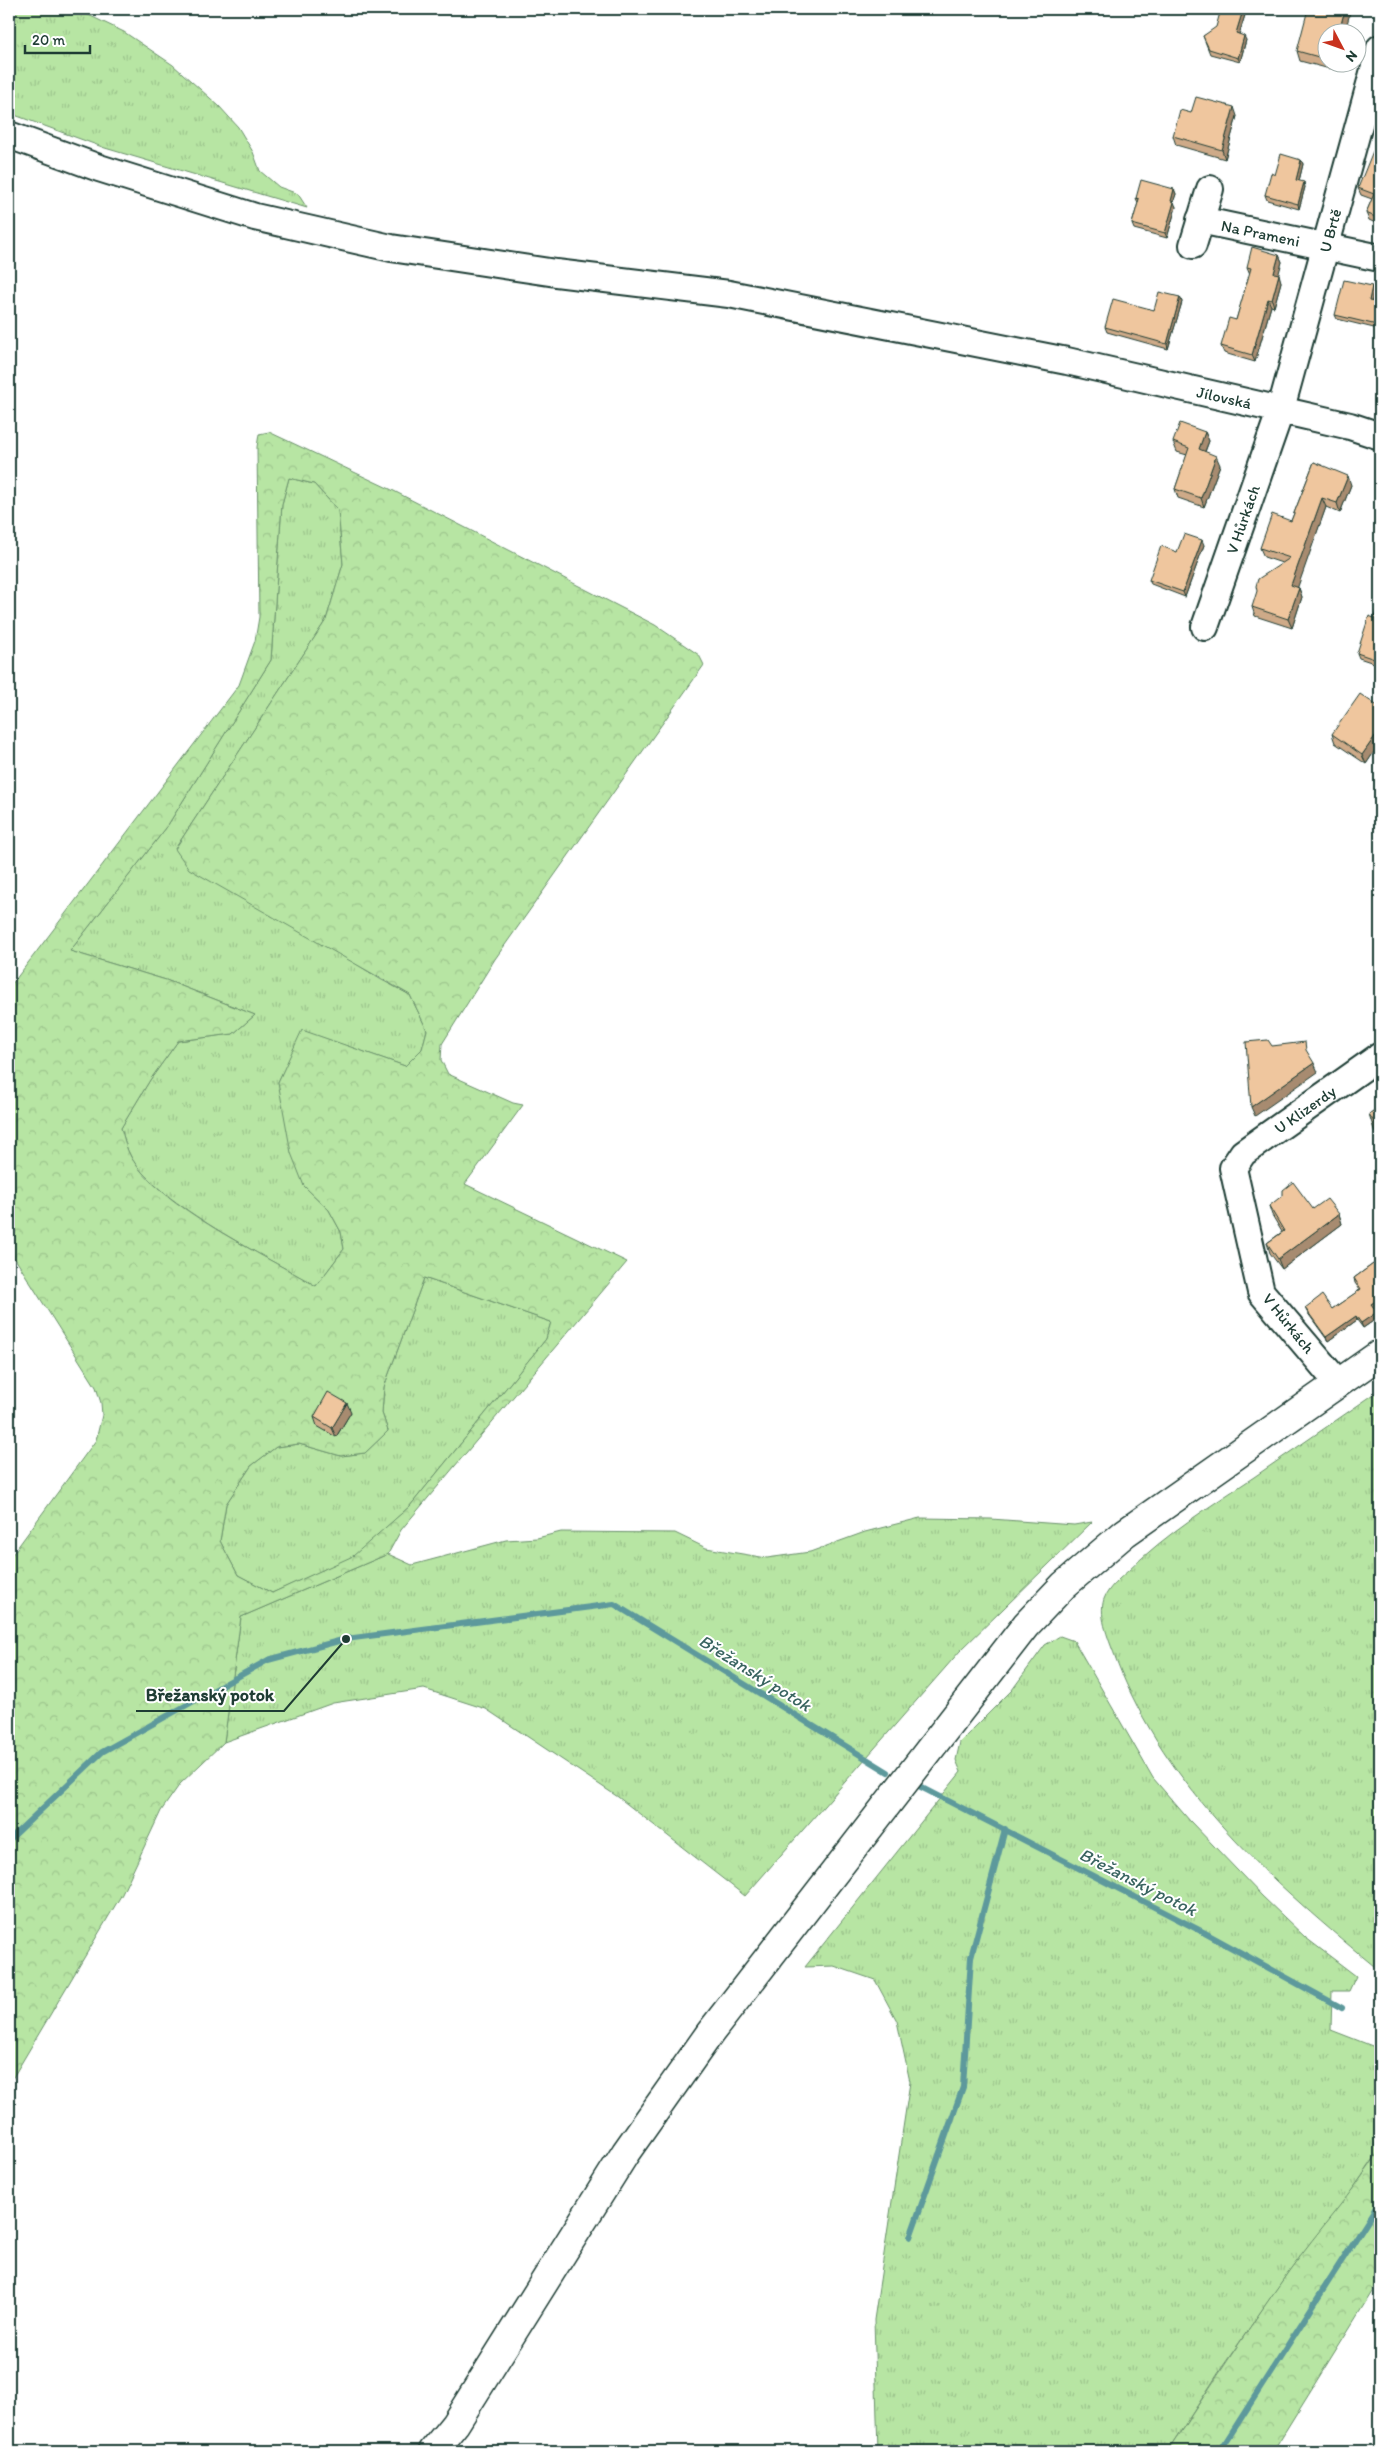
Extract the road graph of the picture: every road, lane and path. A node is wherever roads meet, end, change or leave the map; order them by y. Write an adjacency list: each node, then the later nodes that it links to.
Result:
1 (1380, 48): 6 (street, U Brtě)
2 (9, 135): 8 (street, Jílovská)
3 (1210, 189): 4 (street)
4 (1200, 220): 5 (street); 6 (street, Na Prameni)
5 (1193, 245)
6 (1326, 245): 7 (street, Na Prameni); 8 (street, U Brtě)
7 (1380, 258)
8 (1280, 412): 9 (street, Jílovská); 10 (street, V Hůrkách)
9 (1380, 436)
10 (1205, 627)
11 (1380, 1056): 12 (street, U Klizerdy)
12 (1233, 1168): 14 (street, V Hůrkách)
13 (1380, 1354): 14 (main road)
14 (1338, 1383): 15 (main road)
15 (433, 2451)

